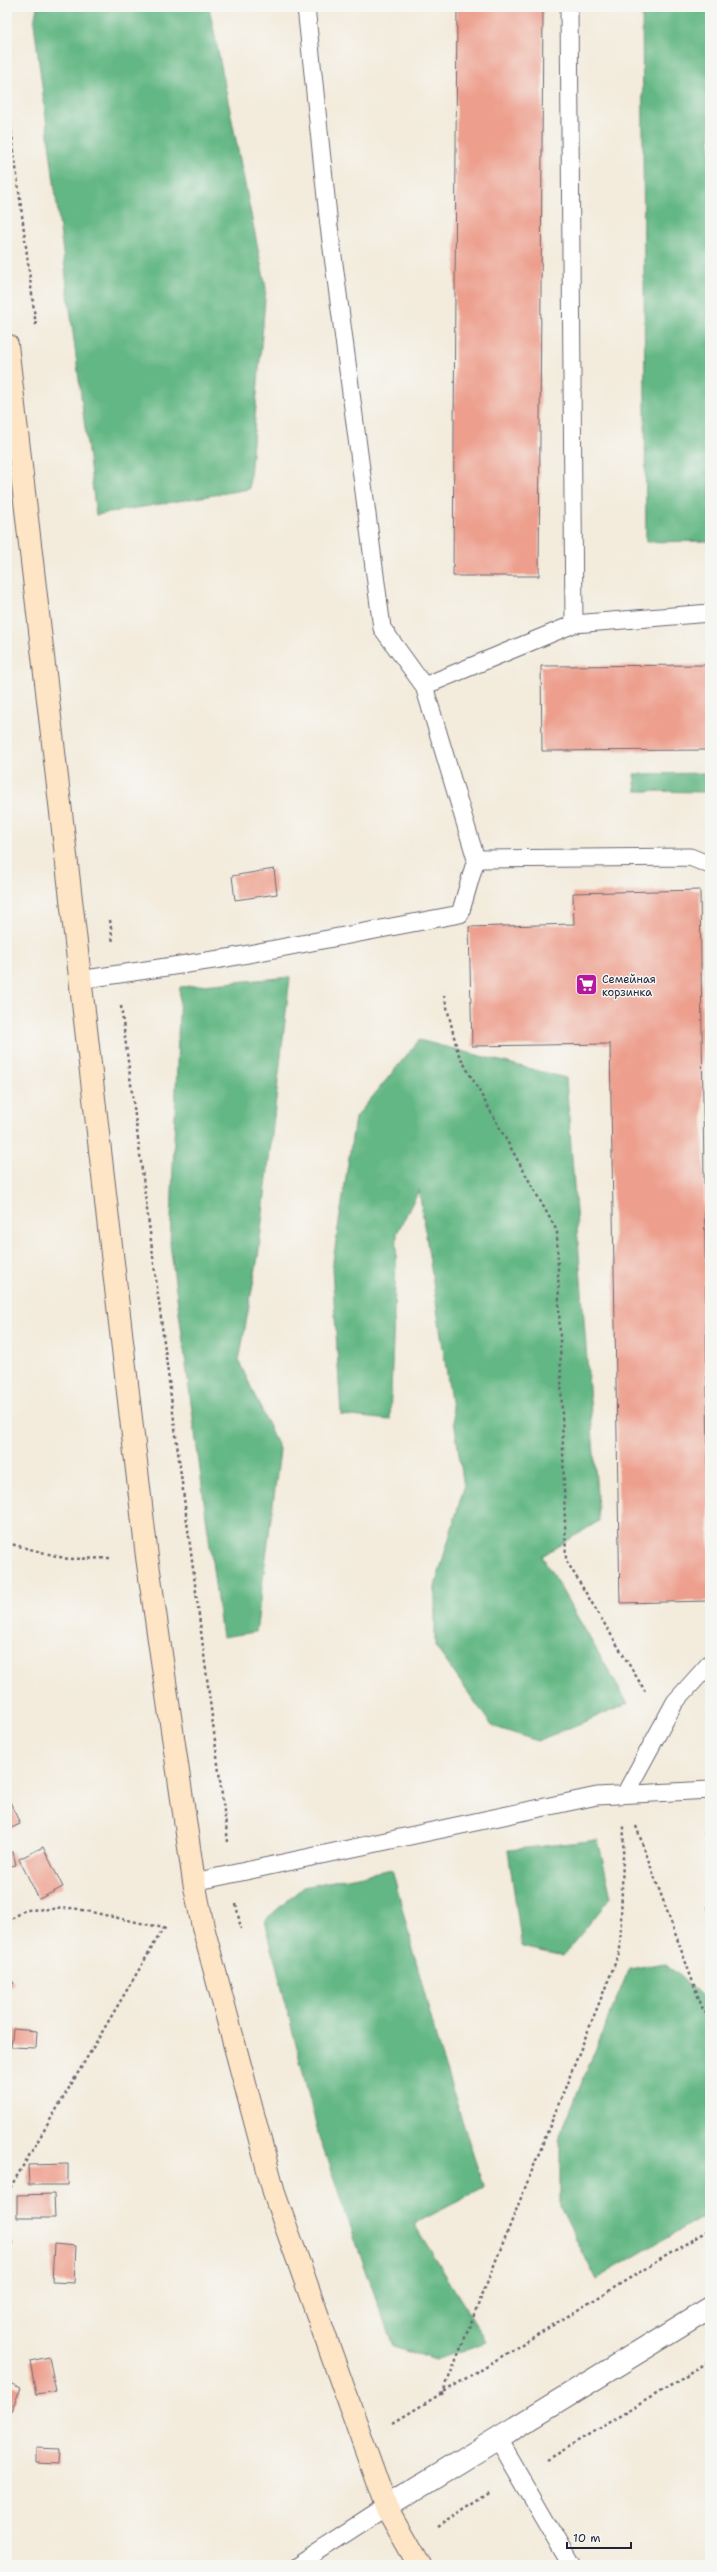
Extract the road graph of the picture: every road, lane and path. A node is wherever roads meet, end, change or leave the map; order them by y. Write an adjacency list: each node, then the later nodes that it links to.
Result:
1 (306, 7): 8 (lane)
2 (569, 7): 7 (lane)
3 (7, 96): 4 (path)
4 (37, 333)
5 (7, 345): 13 (street)
6 (710, 613): 7 (lane)
7 (574, 624): 8 (lane)
8 (424, 686): 9 (lane)
9 (476, 859): 10 (lane); 12 (lane)
10 (710, 865)
11 (110, 918): 12 (path)
12 (117, 974): 13 (lane); 21 (path)
13 (79, 980): 16 (street)
14 (444, 995): 18 (path)
15 (7, 1543): 16 (path)
16 (147, 1557): 22 (street)
17 (710, 1663): 18 (lane)
18 (664, 1722): 20 (lane)
19 (710, 1790): 20 (lane)
20 (624, 1794): 21 (lane); 27 (path); 32 (path)
21 (232, 1874): 22 (lane); 26 (path)
22 (194, 1882): 24 (street)
23 (7, 1922): 25 (path)
24 (203, 1927): 25 (path); 36 (street)
25 (163, 1929): 28 (path)
26 (243, 1935)
27 (710, 2019)
28 (7, 2193)
29 (710, 2229): 32 (path)
30 (710, 2308): 35 (street)
31 (710, 2362): 37 (path)
32 (442, 2395): 34 (path)
33 (391, 2416): 34 (path)
34 (394, 2423): 36 (path)
35 (498, 2439): 37 (lane); 38 (street)
36 (363, 2442): 38 (street)
37 (519, 2475): 39 (path); 42 (lane)
38 (386, 2507): 39 (street); 40 (lane)
39 (408, 2546): 41 (street)
40 (297, 2565)
41 (419, 2565)
42 (571, 2565)

